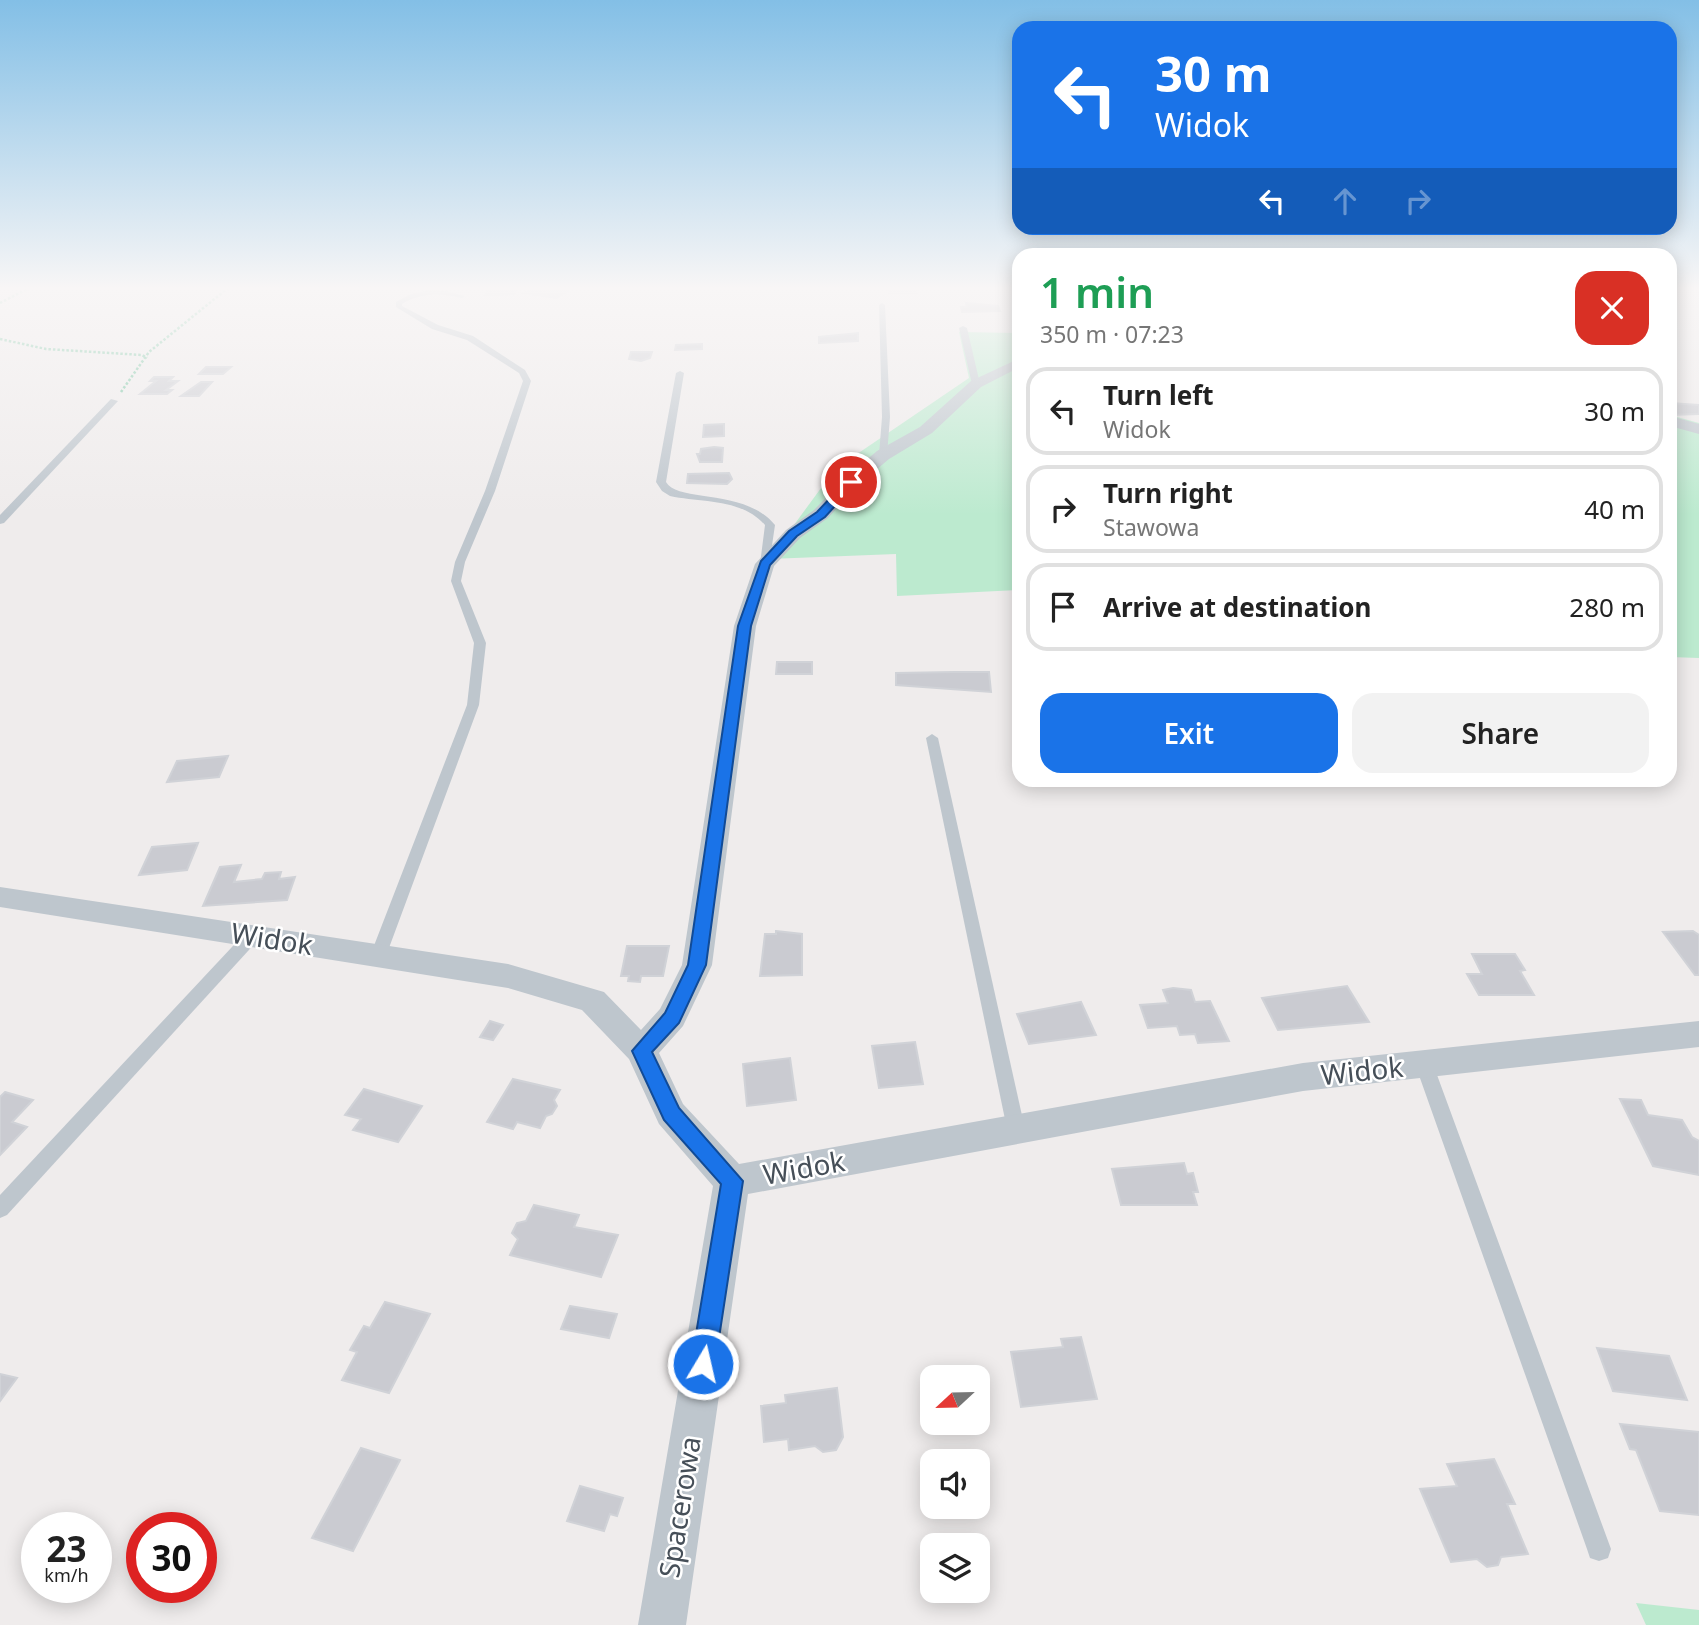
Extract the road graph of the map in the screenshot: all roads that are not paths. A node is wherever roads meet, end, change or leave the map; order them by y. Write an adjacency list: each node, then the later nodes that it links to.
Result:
1 (510, 364): 16 (lane)
2 (884, 364): 10 (lane)
3 (971, 364): 6 (lane)
4 (1012, 366): 6 (street)
5 (680, 373): 12 (lane)
6 (976, 384): 10 (street)
7 (114, 401): 11 (lane)
8 (1677, 423): 9 (street)
9 (1699, 429)
10 (883, 455): 12 (street)
11 (0, 522)
12 (765, 564): 18 (street)
13 (932, 738): 20 (lane)
14 (0, 897): 15 (street, Widok)
15 (252, 936): 16 (street, Widok); 22 (lane)
16 (377, 956): 18 (street, Widok)
17 (1699, 1034): 19 (street, Widok)
18 (642, 1051): 21 (street, Widok)
19 (1424, 1064): 20 (street, Widok); 23 (lane)
20 (1016, 1129): 21 (street, Widok)
21 (732, 1181): 24 (street, Spacerowa)
22 (0, 1209)
23 (1599, 1549)
24 (662, 1625)

